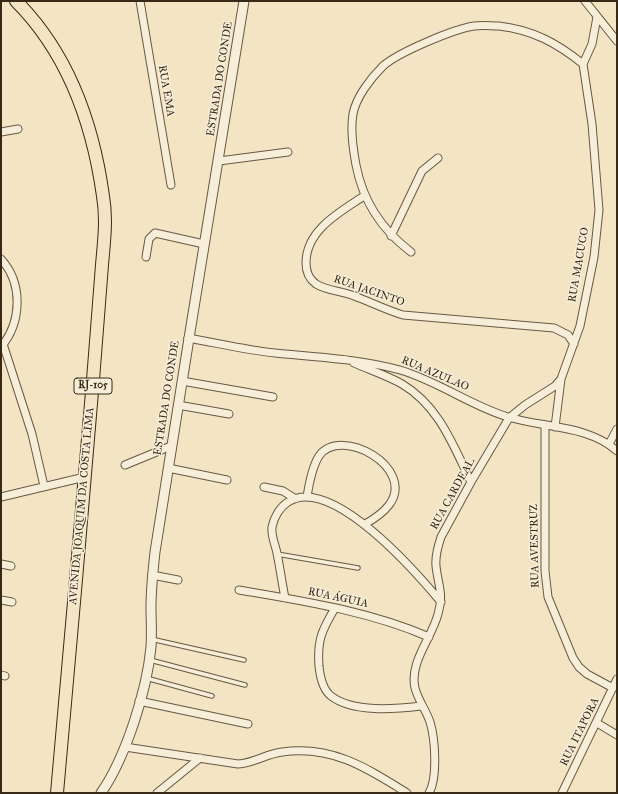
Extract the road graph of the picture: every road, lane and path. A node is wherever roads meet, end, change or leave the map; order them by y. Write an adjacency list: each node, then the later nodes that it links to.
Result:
1 (16, 1): 38 (main road, AVENIDA JOAQUIM DA COSTA LIMA / RJ-105)
2 (140, 1): 13 (street, RUA EMA)
3 (244, 1): 12 (street, ESTRADA DO CONDE)
4 (585, 1): 5 (street)
5 (597, 17): 6 (street); 7 (street)
6 (617, 41)
7 (583, 64): 14 (street); 21 (street, RUA MACUCO)
8 (18, 129): 9 (street)
9 (1, 132)
10 (288, 152): 12 (street)
11 (438, 158): 15 (street)
12 (219, 160): 16 (street, ESTRADA DO CONDE)
13 (171, 185)
14 (364, 196): 15 (street); 21 (street, RUA JACINTO)
15 (391, 236): 17 (street)
16 (204, 244): 18 (street); 20 (street, ESTRADA DO CONDE)
17 (411, 252)
18 (146, 257)
19 (1, 259): 22 (street)
20 (188, 338): 23 (street, RUA AZULAO); 25 (street, ESTRADA DO CONDE)
21 (574, 344): 24 (street, RUA MACUCO)
22 (2, 346): 41 (street)
23 (348, 361): 29 (street, RUA AZULAO); 40 (street)
24 (561, 379): 29 (street, RUA MACUCO); 31 (street)
25 (182, 381): 26 (street); 27 (street, ESTRADA DO CONDE)
26 (273, 397)
27 (178, 405): 28 (street); 34 (street, ESTRADA DO CONDE)
28 (229, 414)
29 (509, 418): 30 (street, RUA AZULAO); 40 (street, RUA CARDEAL)
30 (545, 425): 31 (street, RUA AZULAO); 66 (street, RUA AVESTRUZ)
31 (555, 427): 33 (street, RUA AZULAO)
32 (617, 430): 33 (street)
33 (609, 444): 35 (street, RUA AZULAO)
34 (171, 446): 36 (street); 37 (street, ESTRADA DO CONDE)
35 (617, 451)
36 (125, 465)
37 (168, 468): 39 (street); 51 (street, ESTRADA DO CONDE)
38 (85, 477): 41 (street); 75 (main road, AVENIDA JOAQUIM DA COSTA LIMA / RJ-105)
39 (226, 480)
40 (471, 482): 57 (street, RUA CARDEAL)
41 (44, 486): 43 (street)
42 (264, 487): 45 (street)
43 (1, 497)
44 (307, 497): 45 (street); 46 (street); 46 (street)
45 (294, 498): 47 (street)
46 (365, 524): 57 (street)
47 (277, 554): 50 (lane); 54 (street)
48 (1, 564): 49 (street)
49 (11, 566)
50 (358, 568)
51 (152, 576): 52 (street); 60 (street, ESTRADA DO CONDE)
52 (178, 580)
53 (239, 590): 54 (street, RUA ÁGUIA)
54 (285, 598): 58 (street, RUA ÁGUIA)
55 (1, 600): 56 (street)
56 (12, 602)
57 (441, 602): 59 (street, RUA CARDEAL)
58 (335, 608): 59 (street, RUA ÁGUIA); 69 (street)
59 (429, 636): 69 (street, RUA CARDEAL)
60 (151, 639): 61 (street, ESTRADA DO CONDE); 62 (lane)
61 (149, 659): 63 (street, ESTRADA DO CONDE); 65 (lane)
62 (244, 660)
63 (145, 678): 67 (lane); 68 (street, ESTRADA DO CONDE)
64 (617, 679): 66 (street, RUA ITAPORA)
65 (245, 685)
66 (613, 688): 70 (street, RUA ITAPORA)
67 (212, 696)
68 (139, 701): 71 (street); 73 (street, ESTRADA DO CONDE)
69 (421, 706): 79 (street, RUA CARDEAL)
70 (597, 723): 72 (street); 80 (street, RUA ITAPORA)
71 (248, 724)
72 (617, 735)
73 (125, 747): 74 (street); 76 (street, ESTRADA DO CONDE)
74 (200, 758): 77 (street); 78 (street)
75 (57, 793)
76 (101, 793)
77 (157, 793)
78 (407, 793)
79 (429, 793)
80 (562, 793)

